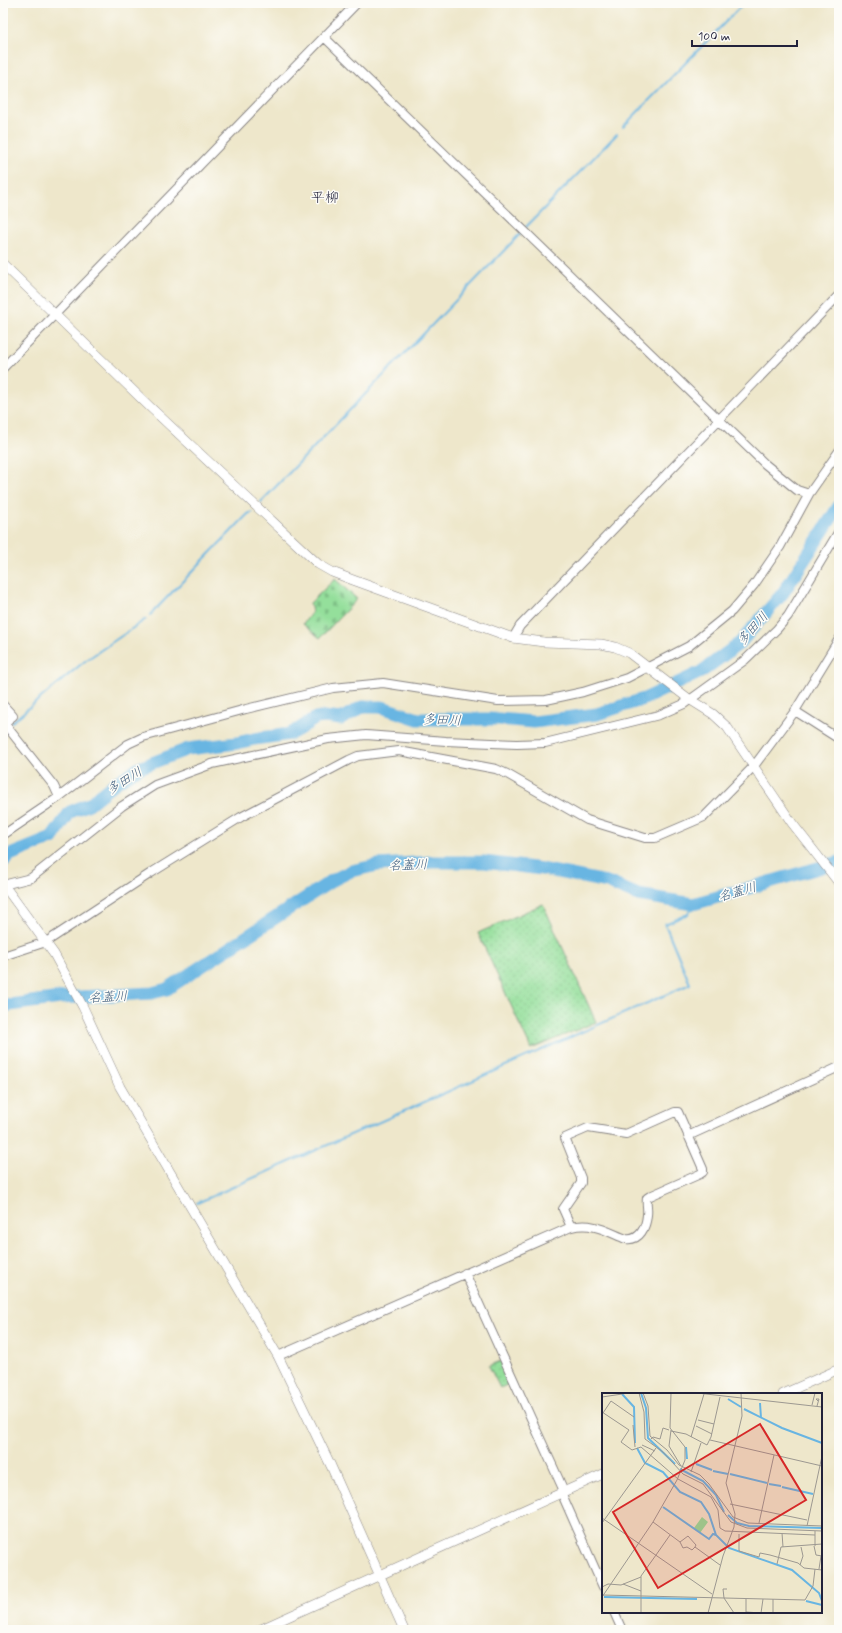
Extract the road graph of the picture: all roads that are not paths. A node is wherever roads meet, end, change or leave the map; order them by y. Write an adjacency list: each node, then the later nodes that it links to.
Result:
1 (357, 3): 2 (street)
2 (324, 37): 5 (street); 7 (street)
3 (3, 264): 5 (street)
4 (839, 295): 7 (street)
5 (55, 316): 6 (street); 11 (street)
6 (3, 368)
7 (719, 419): 9 (street); 11 (street)
8 (839, 451): 9 (street)
9 (810, 494): 13 (street)
10 (839, 531): 14 (street)
11 (513, 638): 13 (street)
12 (839, 639): 16 (street)
13 (649, 669): 14 (street); 20 (street)
14 (687, 698): 19 (street); 23 (street)
15 (3, 706): 17 (street)
16 (795, 711): 18 (street); 19 (street)
17 (4, 724): 20 (street)
18 (839, 739)
19 (754, 766): 22 (street); 24 (street)
20 (60, 797): 21 (street)
21 (3, 835)
22 (839, 883)
23 (3, 885): 24 (street)
24 (46, 942): 25 (street); 30 (street)
25 (3, 956)
26 (839, 1067): 27 (street)
27 (688, 1136): 28 (street); 28 (street)
28 (570, 1227): 29 (street)
29 (465, 1274): 30 (street); 34 (street)
30 (278, 1356): 35 (street)
31 (839, 1369): 32 (street)
32 (786, 1393)
33 (602, 1475): 34 (street)
34 (563, 1496): 35 (street); 36 (street)
35 (380, 1576): 38 (street); 39 (street)
36 (602, 1585)
37 (614, 1613): 40 (street)
38 (259, 1630)
39 (404, 1630)
40 (622, 1630)

